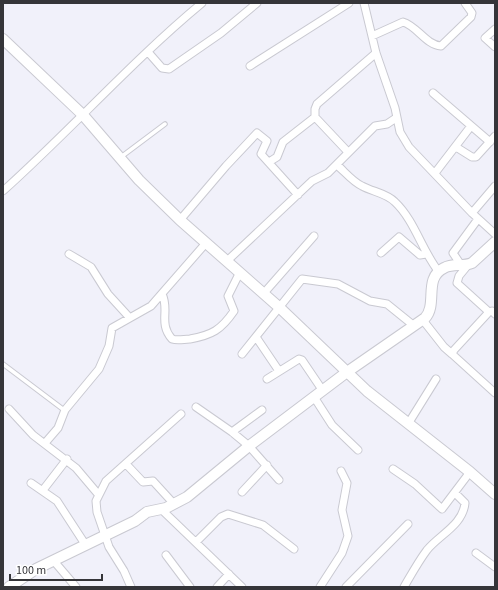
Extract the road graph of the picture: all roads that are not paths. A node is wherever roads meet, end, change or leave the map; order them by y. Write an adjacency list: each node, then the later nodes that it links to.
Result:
1 (202, 3): 10 (street)
2 (257, 3): 10 (street)
3 (349, 3): 12 (street)
4 (364, 3): 7 (street)
5 (465, 4): 7 (street)
6 (495, 29): 9 (street)
7 (372, 36): 11 (street)
8 (3, 39): 14 (street)
9 (495, 47)
10 (148, 52): 14 (street)
11 (376, 53): 15 (street); 16 (street)
12 (250, 66)
13 (433, 93): 18 (street)
14 (83, 115): 22 (street); 27 (street)
15 (315, 117): 21 (street); 23 (street)
16 (396, 118): 21 (street); 25 (street)
17 (165, 124): 22 (lane)
18 (471, 126): 19 (street); 20 (street)
19 (492, 139): 20 (street)
20 (456, 147): 25 (street)
21 (348, 152): 24 (street)
22 (121, 158): 31 (street)
23 (269, 162): 28 (street); 31 (street)
24 (337, 164): 28 (street); 38 (street)
25 (434, 173): 29 (street)
26 (495, 186): 29 (street)
27 (3, 191)
28 (298, 194): 39 (street)
29 (472, 213): 30 (street)
30 (478, 219): 32 (street); 40 (street)
31 (180, 220): 35 (street)
32 (495, 234)
33 (314, 236): 43 (street)
34 (495, 242): 40 (street)
35 (206, 243): 39 (street); 44 (street)
36 (381, 253): 38 (street)
37 (69, 254): 47 (street)
38 (426, 254): 42 (street)
39 (227, 261): 41 (street)
40 (464, 265): 42 (street); 46 (street)
41 (240, 272): 43 (street); 44 (street)
42 (439, 272): 48 (street)
43 (264, 293): 45 (street)
44 (162, 294): 47 (street)
45 (280, 308): 49 (street); 50 (street); 55 (street)
46 (492, 313): 52 (street)
47 (129, 317): 62 (street)
48 (422, 319): 49 (street); 52 (street)
49 (414, 325): 55 (street)
50 (256, 337): 51 (street); 54 (street)
51 (242, 354)
52 (452, 354): 58 (street)
53 (3, 364): 62 (lane)
54 (279, 371): 56 (street); 59 (street)
55 (347, 372): 59 (street); 65 (street)
56 (267, 379)
57 (436, 379): 65 (street)
58 (495, 393)
59 (318, 394): 68 (street); 69 (street)
60 (196, 407): 66 (street)
61 (9, 409): 67 (street)
62 (65, 410): 67 (street)
63 (262, 410): 66 (street)
64 (181, 414): 71 (street)
65 (408, 424): 75 (street)
66 (232, 432): 68 (street)
67 (44, 443): 70 (street)
68 (249, 446): 72 (street); 83 (street)
69 (358, 450)
70 (67, 459): 78 (street); 81 (street)
71 (126, 464): 81 (street); 83 (street)
72 (267, 465): 76 (street); 79 (street)
73 (393, 469): 80 (street)
74 (341, 471): 101 (street)
75 (470, 472): 80 (street); 82 (street)
76 (279, 480)
77 (31, 483): 78 (street)
78 (43, 490): 88 (street)
79 (242, 492)
80 (455, 493): 103 (street)
81 (98, 494): 86 (street)
82 (495, 494)
83 (174, 504): 84 (street)
84 (161, 509): 86 (street); 87 (street)
85 (408, 524): 102 (street)
86 (105, 535): 88 (street); 97 (street)
87 (196, 542): 89 (street); 94 (street)
88 (85, 544): 92 (street)
89 (294, 549)
90 (476, 553): 93 (street)
91 (166, 555): 98 (street)
92 (53, 560): 95 (street); 96 (street)
93 (495, 567)
94 (229, 574): 99 (street); 100 (street)
95 (9, 587)
96 (76, 587)
97 (132, 587)
98 (190, 587)
99 (217, 587)
100 (242, 587)
101 (320, 587)
102 (346, 587)
103 (404, 587)

